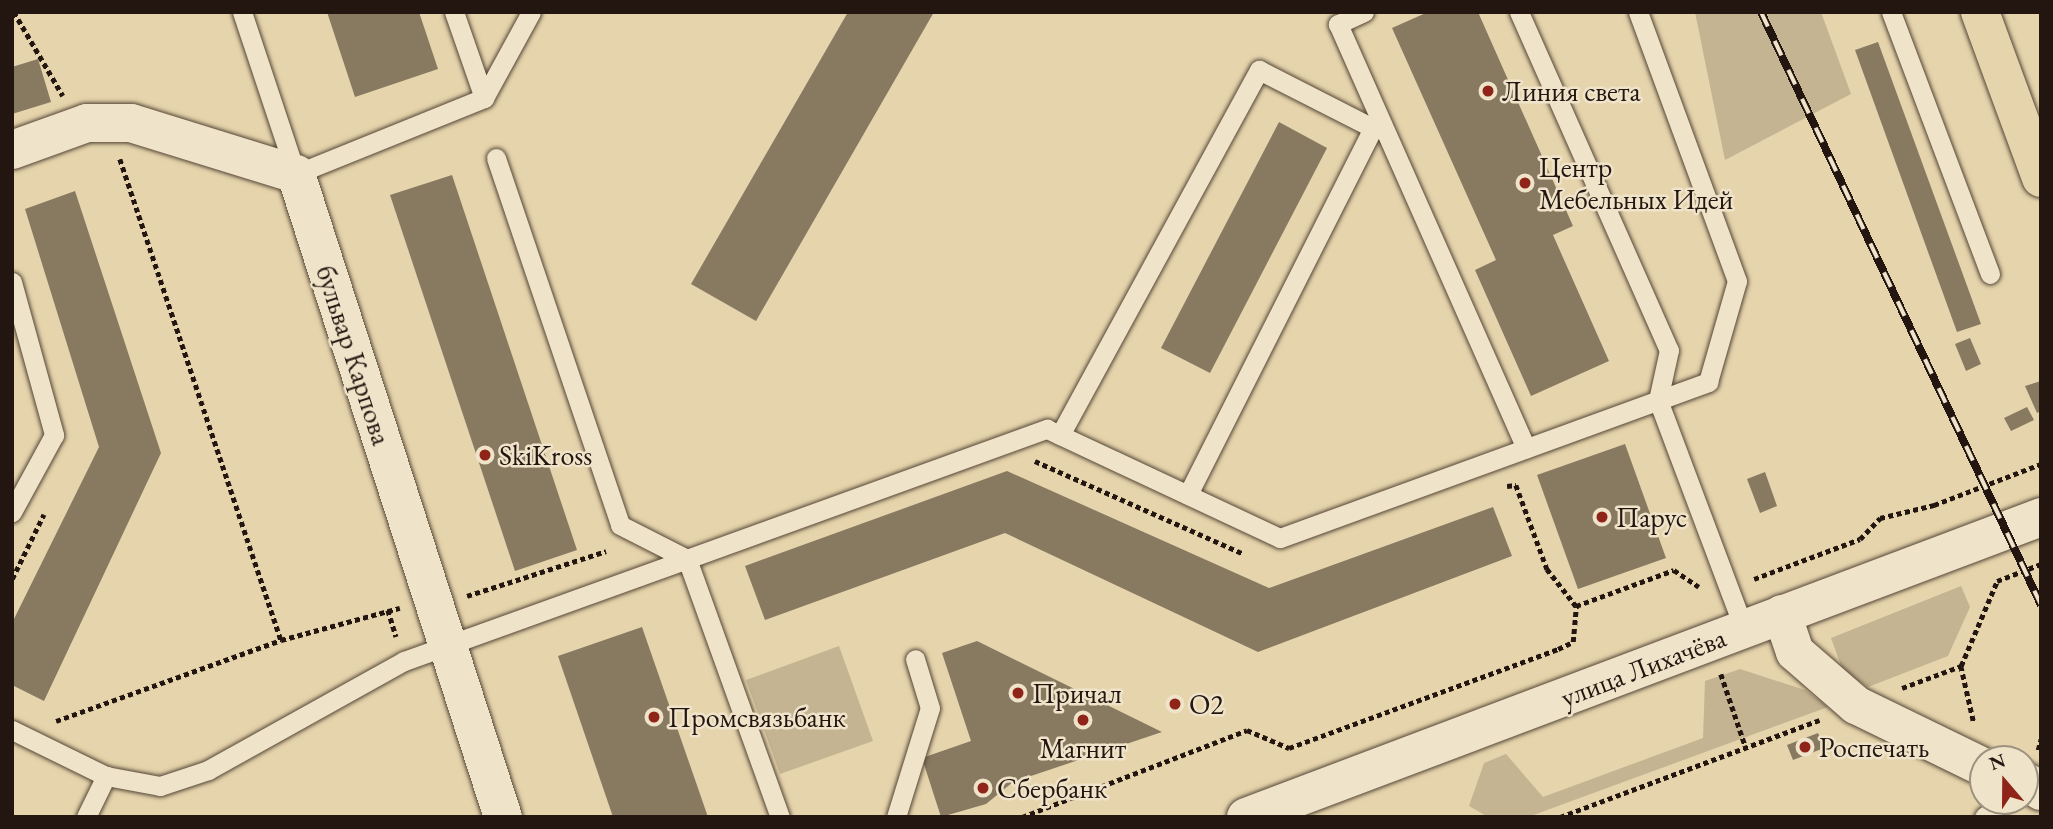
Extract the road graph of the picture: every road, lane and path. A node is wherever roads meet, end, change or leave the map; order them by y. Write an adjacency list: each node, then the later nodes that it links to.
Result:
1 (14, 12): 11 (path)
2 (242, 12): 14 (lane)
3 (454, 12): 10 (lane)
4 (531, 12): 10 (lane)
5 (1364, 12): 20 (lane)
6 (1520, 12): 18 (lane)
7 (1638, 12): 18 (lane)
8 (1891, 12): 16 (lane)
9 (1980, 12): 15 (main road)
10 (484, 99): 14 (lane)
11 (87, 123): 12 (street); 14 (street); 35 (path)
12 (12, 150)
13 (496, 158): 29 (lane)
14 (296, 174): 31 (street, бульвар Карпова)
15 (2041, 177)
16 (1990, 274)
17 (12, 282): 25 (lane)
18 (1658, 400): 20 (lane); 30 (lane)
19 (1060, 436): 24 (lane); 24 (lane); 29 (lane)
20 (1526, 448): 24 (lane)
21 (1027, 458): 28 (path)
22 (2041, 464): 30 (path)
23 (1495, 488): 32 (path)
24 (1188, 495)
25 (12, 512)
26 (2041, 517): 33 (street, улица Лихачёва)
27 (606, 551): 31 (path)
28 (1247, 555)
29 (687, 559): 36 (lane); 46 (lane)
30 (1727, 585): 32 (path); 34 (lane)
31 (434, 602): 35 (path); 36 (street, бульвар Карпова)
32 (1576, 606): 48 (path)
33 (1782, 614): 34 (street, улица Лихачёва); 42 (street)
34 (1744, 629): 49 (street, улица Лихачёва)
35 (281, 640): 39 (path)
36 (448, 646): 43 (lane); 45 (street, бульвар Карпова)
37 (915, 660): 47 (lane)
38 (1961, 666): 41 (path)
39 (43, 726)
40 (12, 730): 43 (lane)
41 (1978, 745)
42 (1969, 748)
43 (106, 776): 44 (lane)
44 (86, 817)
45 (503, 817)
46 (780, 817)
47 (896, 817)
48 (1023, 817)
49 (1245, 817)

